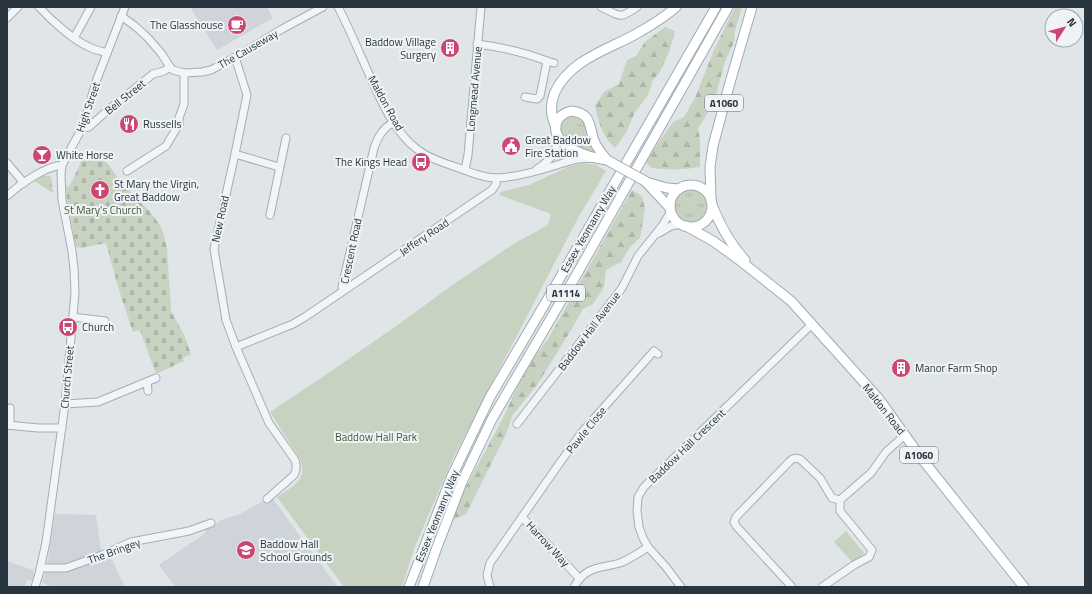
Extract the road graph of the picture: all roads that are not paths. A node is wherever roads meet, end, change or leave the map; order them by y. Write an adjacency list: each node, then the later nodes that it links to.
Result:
1 (18, 7): 15 (street)
2 (39, 7): 16 (street)
3 (91, 7): 16 (street)
4 (125, 7): 14 (street, High Street)
5 (323, 7): 19 (street, The Causeway)
6 (338, 7): 25 (street, Maldon Road)
7 (481, 7): 17 (street, Longmead Avenue)
8 (601, 7): 9 (street)
9 (637, 7)
10 (676, 7): 26 (main road)
11 (716, 7): 73 (main road, Essex Yeomanry Way / A1114)
12 (728, 7): 74 (main road, Essex Yeomanry Way / A1114)
13 (752, 7): 44 (main road, A1060)
14 (121, 16): 18 (street, High Street); 22 (street)
15 (7, 18)
16 (74, 38): 18 (street)
17 (477, 44): 20 (street); 36 (street, Longmead Avenue)
18 (107, 54): 27 (street, High Street)
19 (235, 57): 23 (street, The Causeway); 30 (street, New Road)
20 (547, 61): 21 (street); 24 (street)
21 (554, 63)
22 (170, 67): 23 (street, The Causeway); 27 (street, Bell Street)
23 (184, 73): 37 (street)
24 (525, 97)
25 (393, 122): 36 (street, Maldon Road); 50 (street, Crescent Road)
26 (556, 127): 28 (main road); 32 (main road, Maldon Road)
27 (82, 128): 34 (street, High Street)
28 (558, 136): 31 (main road, Maldon Road); 38 (street, Maldon Road)
29 (286, 138): 35 (street)
30 (235, 154): 35 (street); 54 (street, New Road)
31 (597, 158): 32 (main road, Maldon Road); 38 (street, Maldon Road)
32 (607, 160): 40 (main road, Maldon Road, bridge)
33 (7, 163): 41 (street)
34 (62, 165): 41 (street); 51 (street, Church Street)
35 (279, 167): 46 (street)
36 (465, 170): 39 (street, Maldon Road)
37 (127, 171)
38 (534, 172): 39 (street, Maldon Road)
39 (496, 178): 50 (street, Jeffery Road)
40 (645, 181): 42 (main road, Maldon Road); 45 (main road, Maldon Road)
41 (24, 182): 43 (street)
42 (679, 189): 44 (main road); 45 (main road)
43 (7, 196)
44 (712, 203): 47 (main road); 49 (main road, Maldon Road / A1060)
45 (671, 210): 47 (main road); 48 (street, Baddow Hall Avenue)
46 (270, 215)
47 (683, 225): 48 (street, Baddow Hall Avenue); 49 (main road, Maldon Road / A1060)
48 (655, 235): 61 (street, Baddow Hall Avenue)
49 (763, 278): 53 (main road, Maldon Road / A1060)
50 (344, 290): 54 (street, Crescent Road)
51 (73, 317): 52 (street); 59 (street, Church Street)
52 (105, 321)
53 (812, 324): 64 (main road, Maldon Road / A1060); 69 (street, Baddow Hall Crescent)
54 (236, 346): 65 (street, New Road)
55 (658, 354): 67 (street, Pawle Close)
56 (156, 378): 57 (street)
57 (147, 382): 58 (street); 59 (street)
58 (148, 390)
59 (66, 404): 63 (street, Church Street)
60 (10, 408): 62 (street)
61 (517, 424)
62 (9, 425): 63 (street)
63 (62, 428): 70 (street, Church Street)
64 (905, 435): 66 (street); 80 (main road, Maldon Road / A1060)
65 (267, 499)
66 (840, 500): 78 (street); 79 (street)
67 (522, 517): 71 (street, Harrow Way); 75 (street, Harrow Way)
68 (211, 523): 70 (street, The Bringey)
69 (648, 547): 71 (street); 77 (street, Baddow Hall Crescent)
70 (40, 568): 72 (street, Church Street)
71 (579, 578): 76 (street)
72 (35, 587)
73 (409, 587)
74 (423, 587)
75 (490, 587)
76 (574, 587)
77 (681, 587)
78 (792, 587)
79 (822, 587)
80 (1024, 587)

